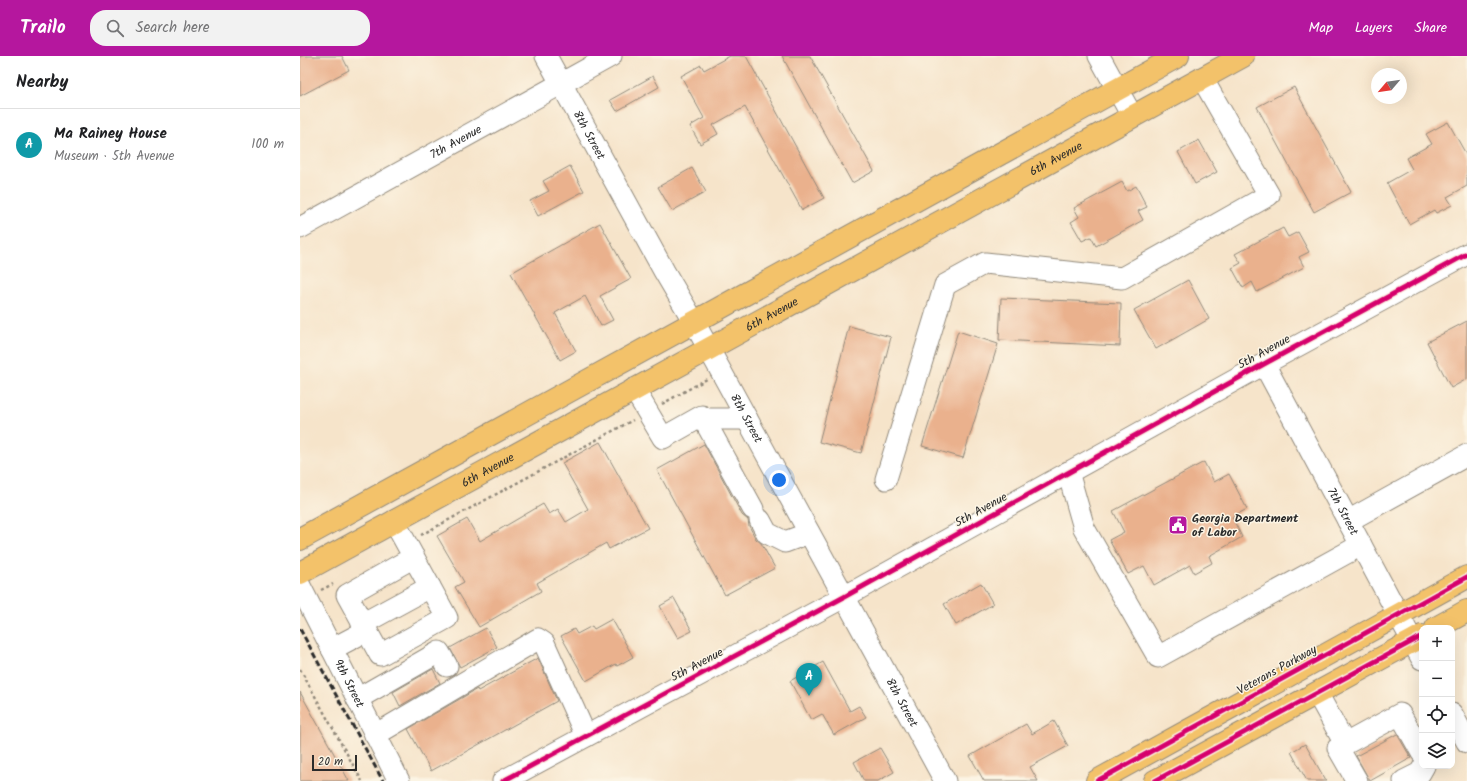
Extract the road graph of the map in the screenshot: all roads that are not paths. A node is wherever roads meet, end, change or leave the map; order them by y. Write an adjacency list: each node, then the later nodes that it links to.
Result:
1 (546, 56): 7 (street, 8th Street)
2 (611, 56): 7 (street, 7th Avenue)
3 (1099, 56): 8 (street)
4 (1178, 56): 8 (main road)
5 (1243, 56): 6 (main road, 6th Avenue)
6 (1202, 78): 9 (main road, 6th Avenue); 20 (street)
7 (562, 84): 10 (street, 7th Avenue); 12 (street, 8th Street)
8 (1117, 89): 9 (street); 12 (main road)
9 (1132, 116): 13 (main road, 6th Avenue)
10 (300, 228)
11 (1467, 254): 14 (street, 5th Avenue)
12 (694, 322): 13 (street, 8th Street); 24 (main road)
13 (709, 348): 15 (main road, 6th Avenue); 17 (street, 8th Street)
14 (1264, 364): 19 (street, 5th Avenue); 22 (street, 7th Street)
15 (634, 389): 16 (street); 21 (main road, 6th Avenue)
16 (703, 419): 17 (street); 23 (street)
17 (747, 419): 23 (street, 8th Street)
18 (1467, 455): 22 (street)
19 (1068, 472): 25 (street); 31 (street, 5th Avenue)
20 (886, 479)
21 (394, 521): 26 (street); 27 (main road, 6th Avenue)
22 (1348, 521): 25 (street, 7th Street)
23 (809, 532): 31 (street, 8th Street)
24 (300, 539)
25 (1361, 545): 33 (street, 7th Street)
26 (410, 550): 29 (street); 35 (street)
27 (300, 573)
28 (1467, 577): 33 (main road, Veterans Parkway)
29 (430, 587): 35 (street); 35 (street)
30 (303, 592): 37 (street, 9th Street)
31 (844, 597): 43 (street, 5th Avenue); 50 (street, 8th Street)
32 (1467, 611): 34 (main road)
33 (1398, 614): 36 (street, 7th Street); 51 (main road, Veterans Parkway)
34 (1441, 625)
35 (364, 628): 37 (street)
36 (1419, 645): 39 (main road)
37 (332, 649): 40 (street, 9th Street)
38 (447, 666): 40 (street)
39 (1317, 693): 45 (street); 52 (main road)
40 (357, 699): 42 (street, 9th Street)
41 (1455, 723): 44 (street)
42 (375, 734): 43 (street); 48 (street, 9th Street)
43 (586, 736): 49 (street, 5th Avenue)
44 (1462, 743)
45 (1344, 744): 46 (street); 53 (street)
46 (1419, 748)
47 (1422, 769): 54 (street)
48 (399, 781)
49 (503, 781)
50 (945, 781)
51 (1097, 781)
52 (1155, 781)
53 (1357, 781)
54 (1404, 781)

